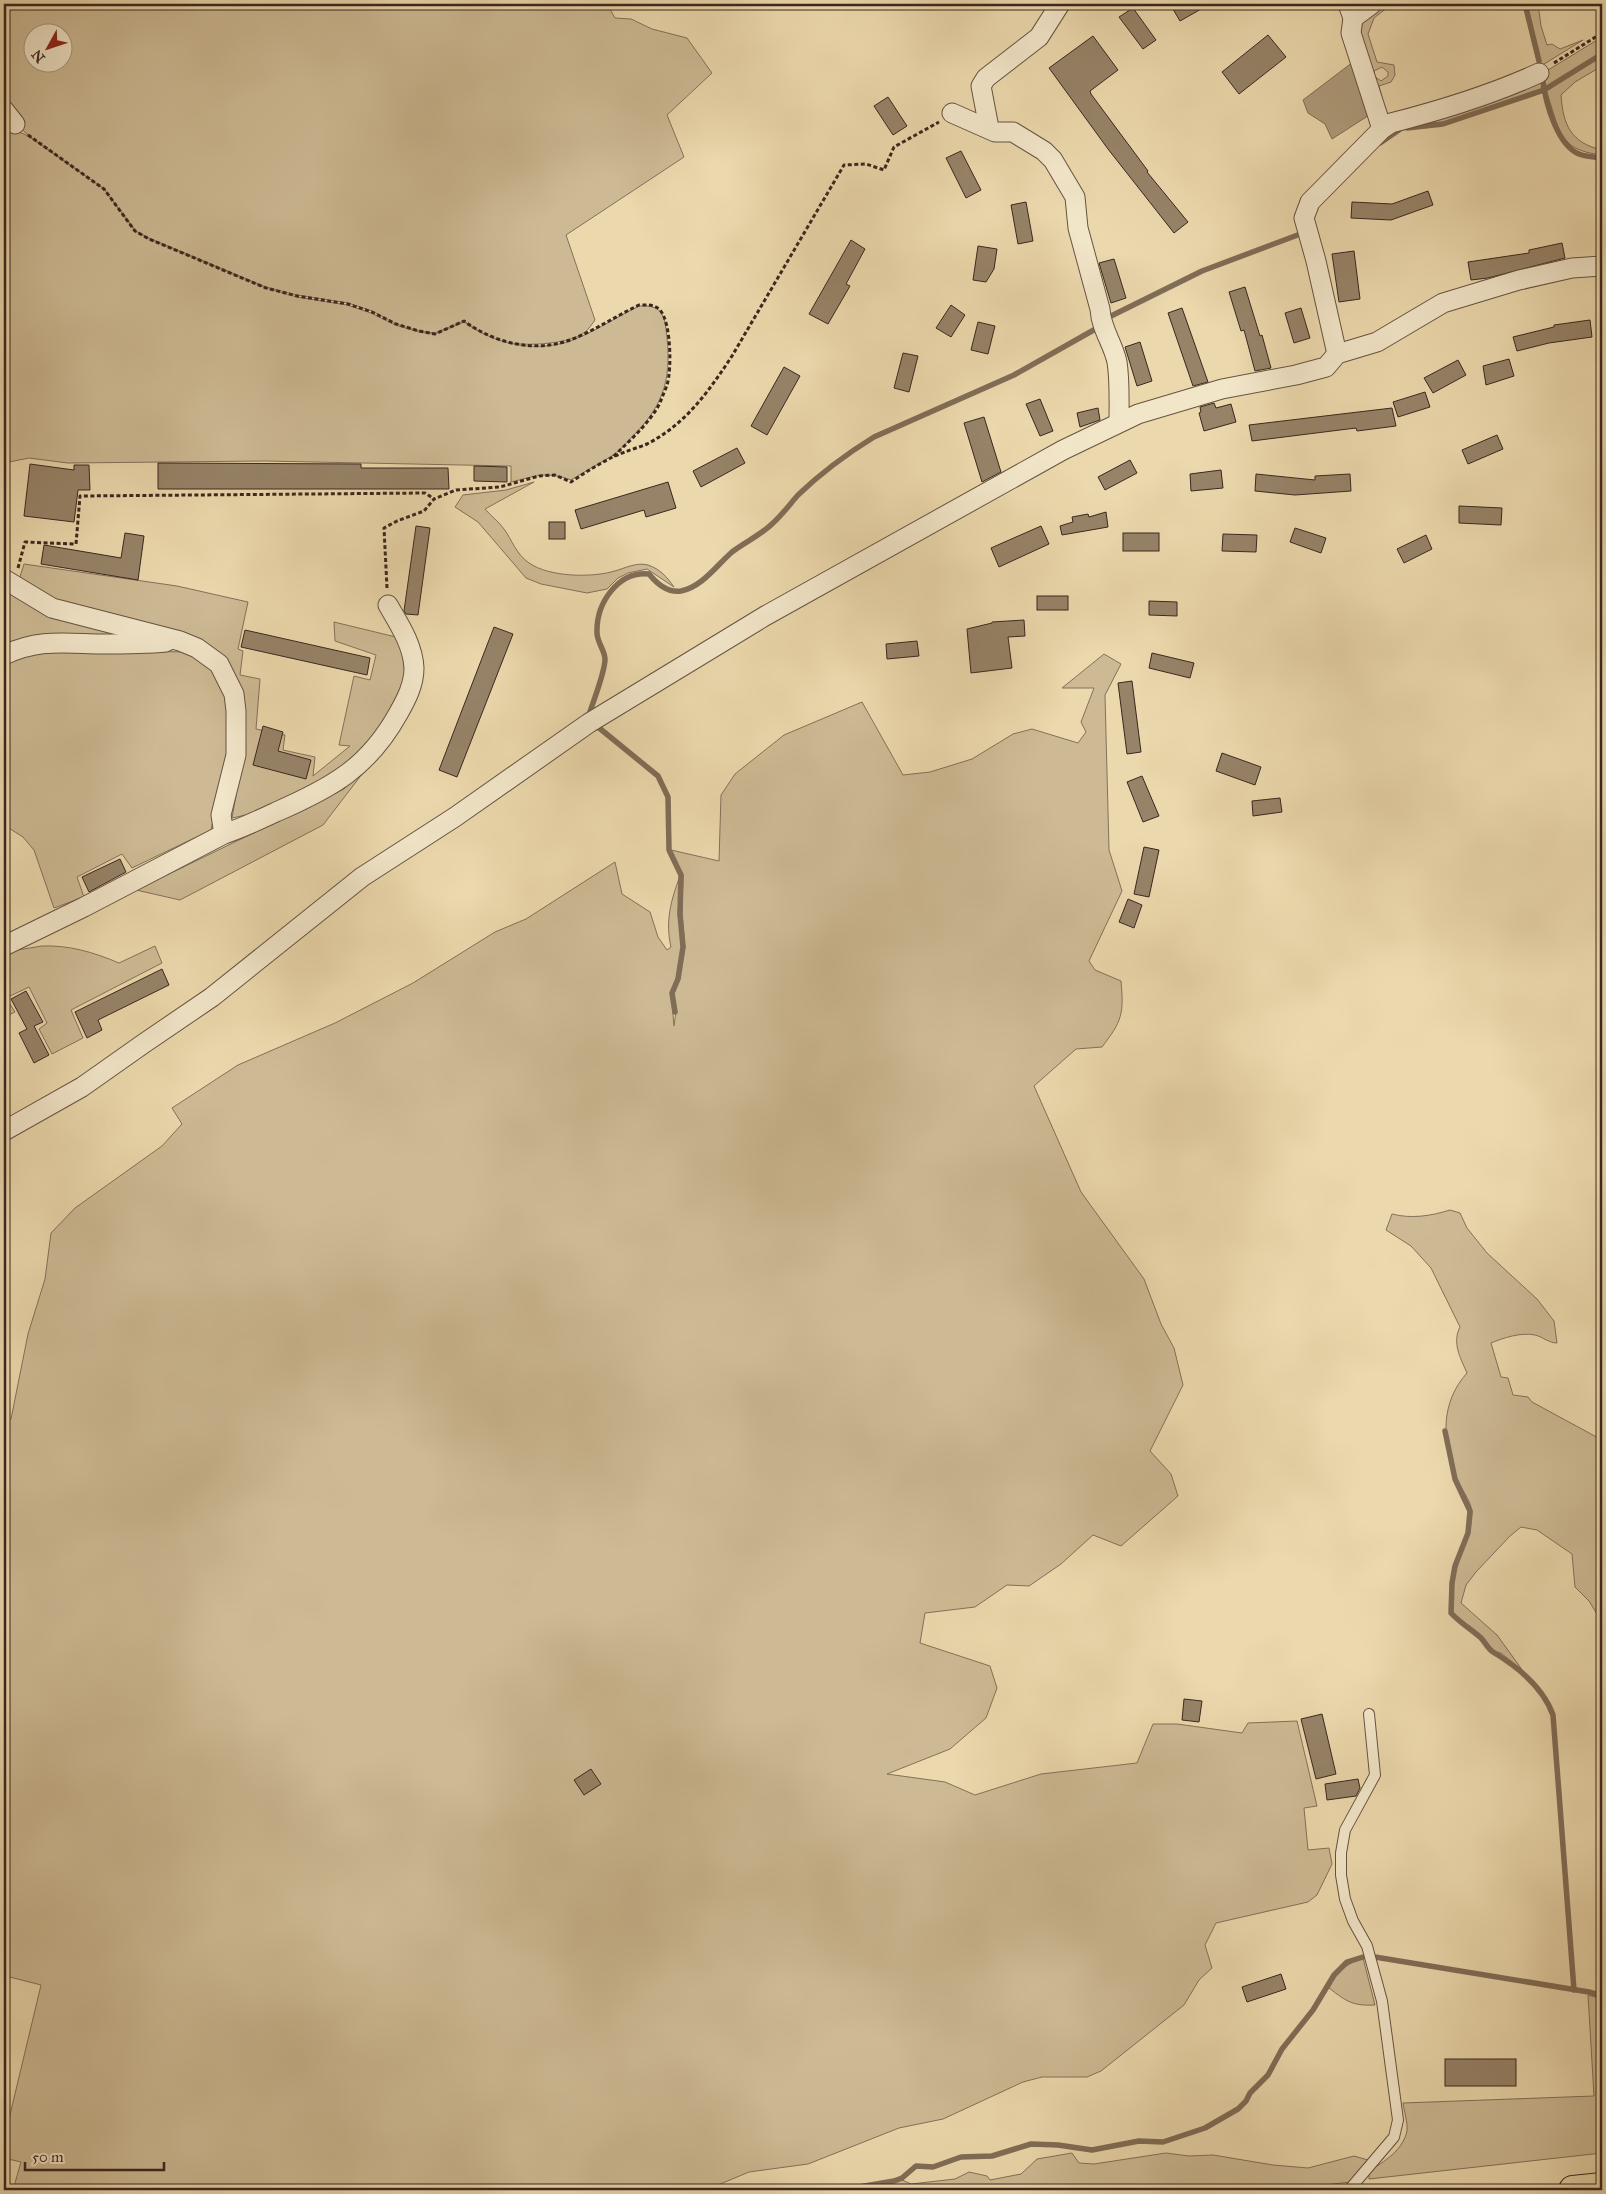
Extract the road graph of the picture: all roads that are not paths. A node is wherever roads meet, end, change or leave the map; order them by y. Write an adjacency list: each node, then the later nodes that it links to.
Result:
1 (1060, 4): 6 (street)
2 (1372, 4): 3 (street)
3 (1351, 11): 7 (street)
4 (1539, 73): 7 (street)
5 (952, 113): 6 (street)
6 (989, 128): 10 (street)
7 (1382, 129): 9 (street)
8 (1602, 266): 9 (street)
9 (1337, 354): 10 (street)
10 (1119, 422): 17 (street)
11 (8, 581): 13 (street)
12 (388, 605): 15 (street)
13 (180, 641): 14 (street); 15 (street)
14 (4, 655)
15 (224, 834): 16 (street)
16 (4, 946)
17 (4, 1131)
18 (1369, 1714): 20 (lane)
19 (1602, 2187): 21 (highway)
20 (1349, 2190)
21 (1573, 2190)

